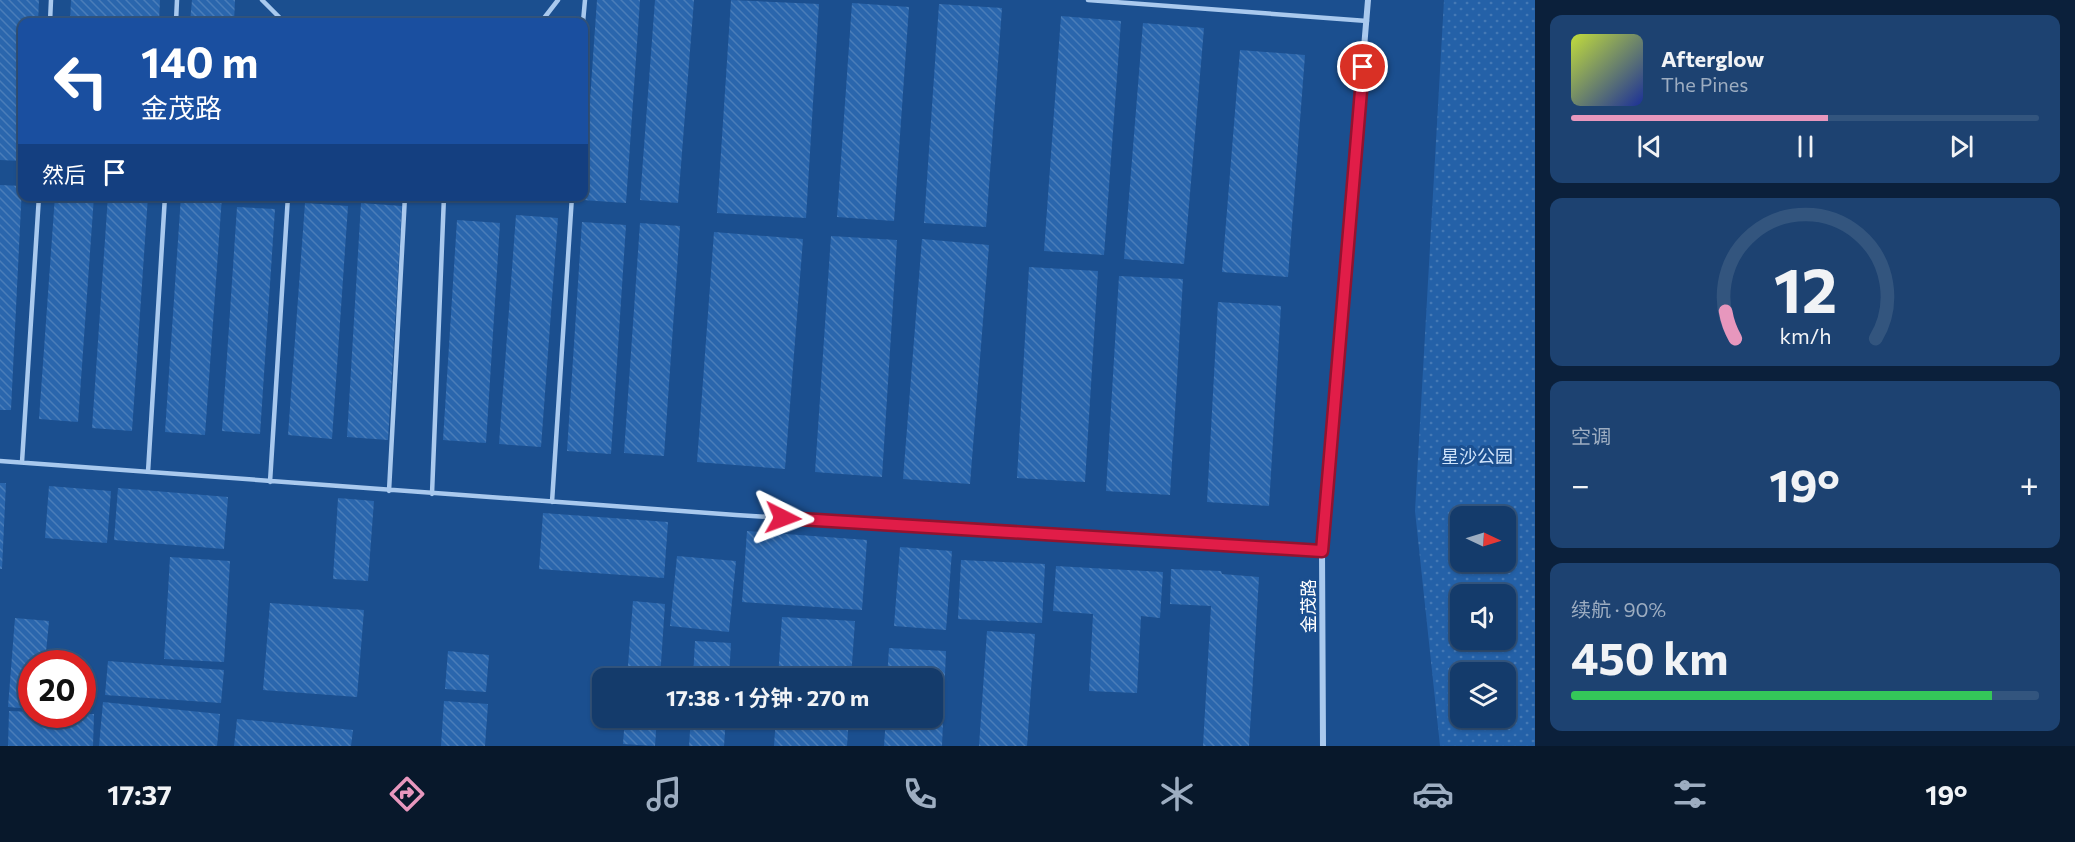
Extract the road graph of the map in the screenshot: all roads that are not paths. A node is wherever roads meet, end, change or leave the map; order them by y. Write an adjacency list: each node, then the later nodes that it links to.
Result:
1 (51, 0): 8 (lane)
2 (177, 0): 9 (lane)
3 (262, 0): 10 (lane)
4 (558, 0): 11 (lane)
5 (585, 0): 12 (lane)
6 (1088, 0): 13 (lane)
7 (1368, 0): 13 (street, 金茂路)
8 (50, 18)
9 (176, 18)
10 (280, 18)
11 (544, 18)
12 (584, 18)
13 (1367, 21): 27 (street, 金茂路)
14 (39, 201): 21 (lane)
15 (165, 201): 22 (lane)
16 (288, 201): 23 (lane)
17 (405, 201): 24 (lane)
18 (444, 201): 25 (lane)
19 (572, 201): 26 (lane)
20 (0, 461): 21 (lane)
21 (22, 462): 22 (lane)
22 (148, 472): 23 (lane)
23 (270, 482): 24 (lane)
24 (389, 491): 25 (lane)
25 (432, 494): 26 (lane)
26 (552, 502): 27 (lane)
27 (1322, 551): 28 (street, 金茂路)
28 (1323, 746)

